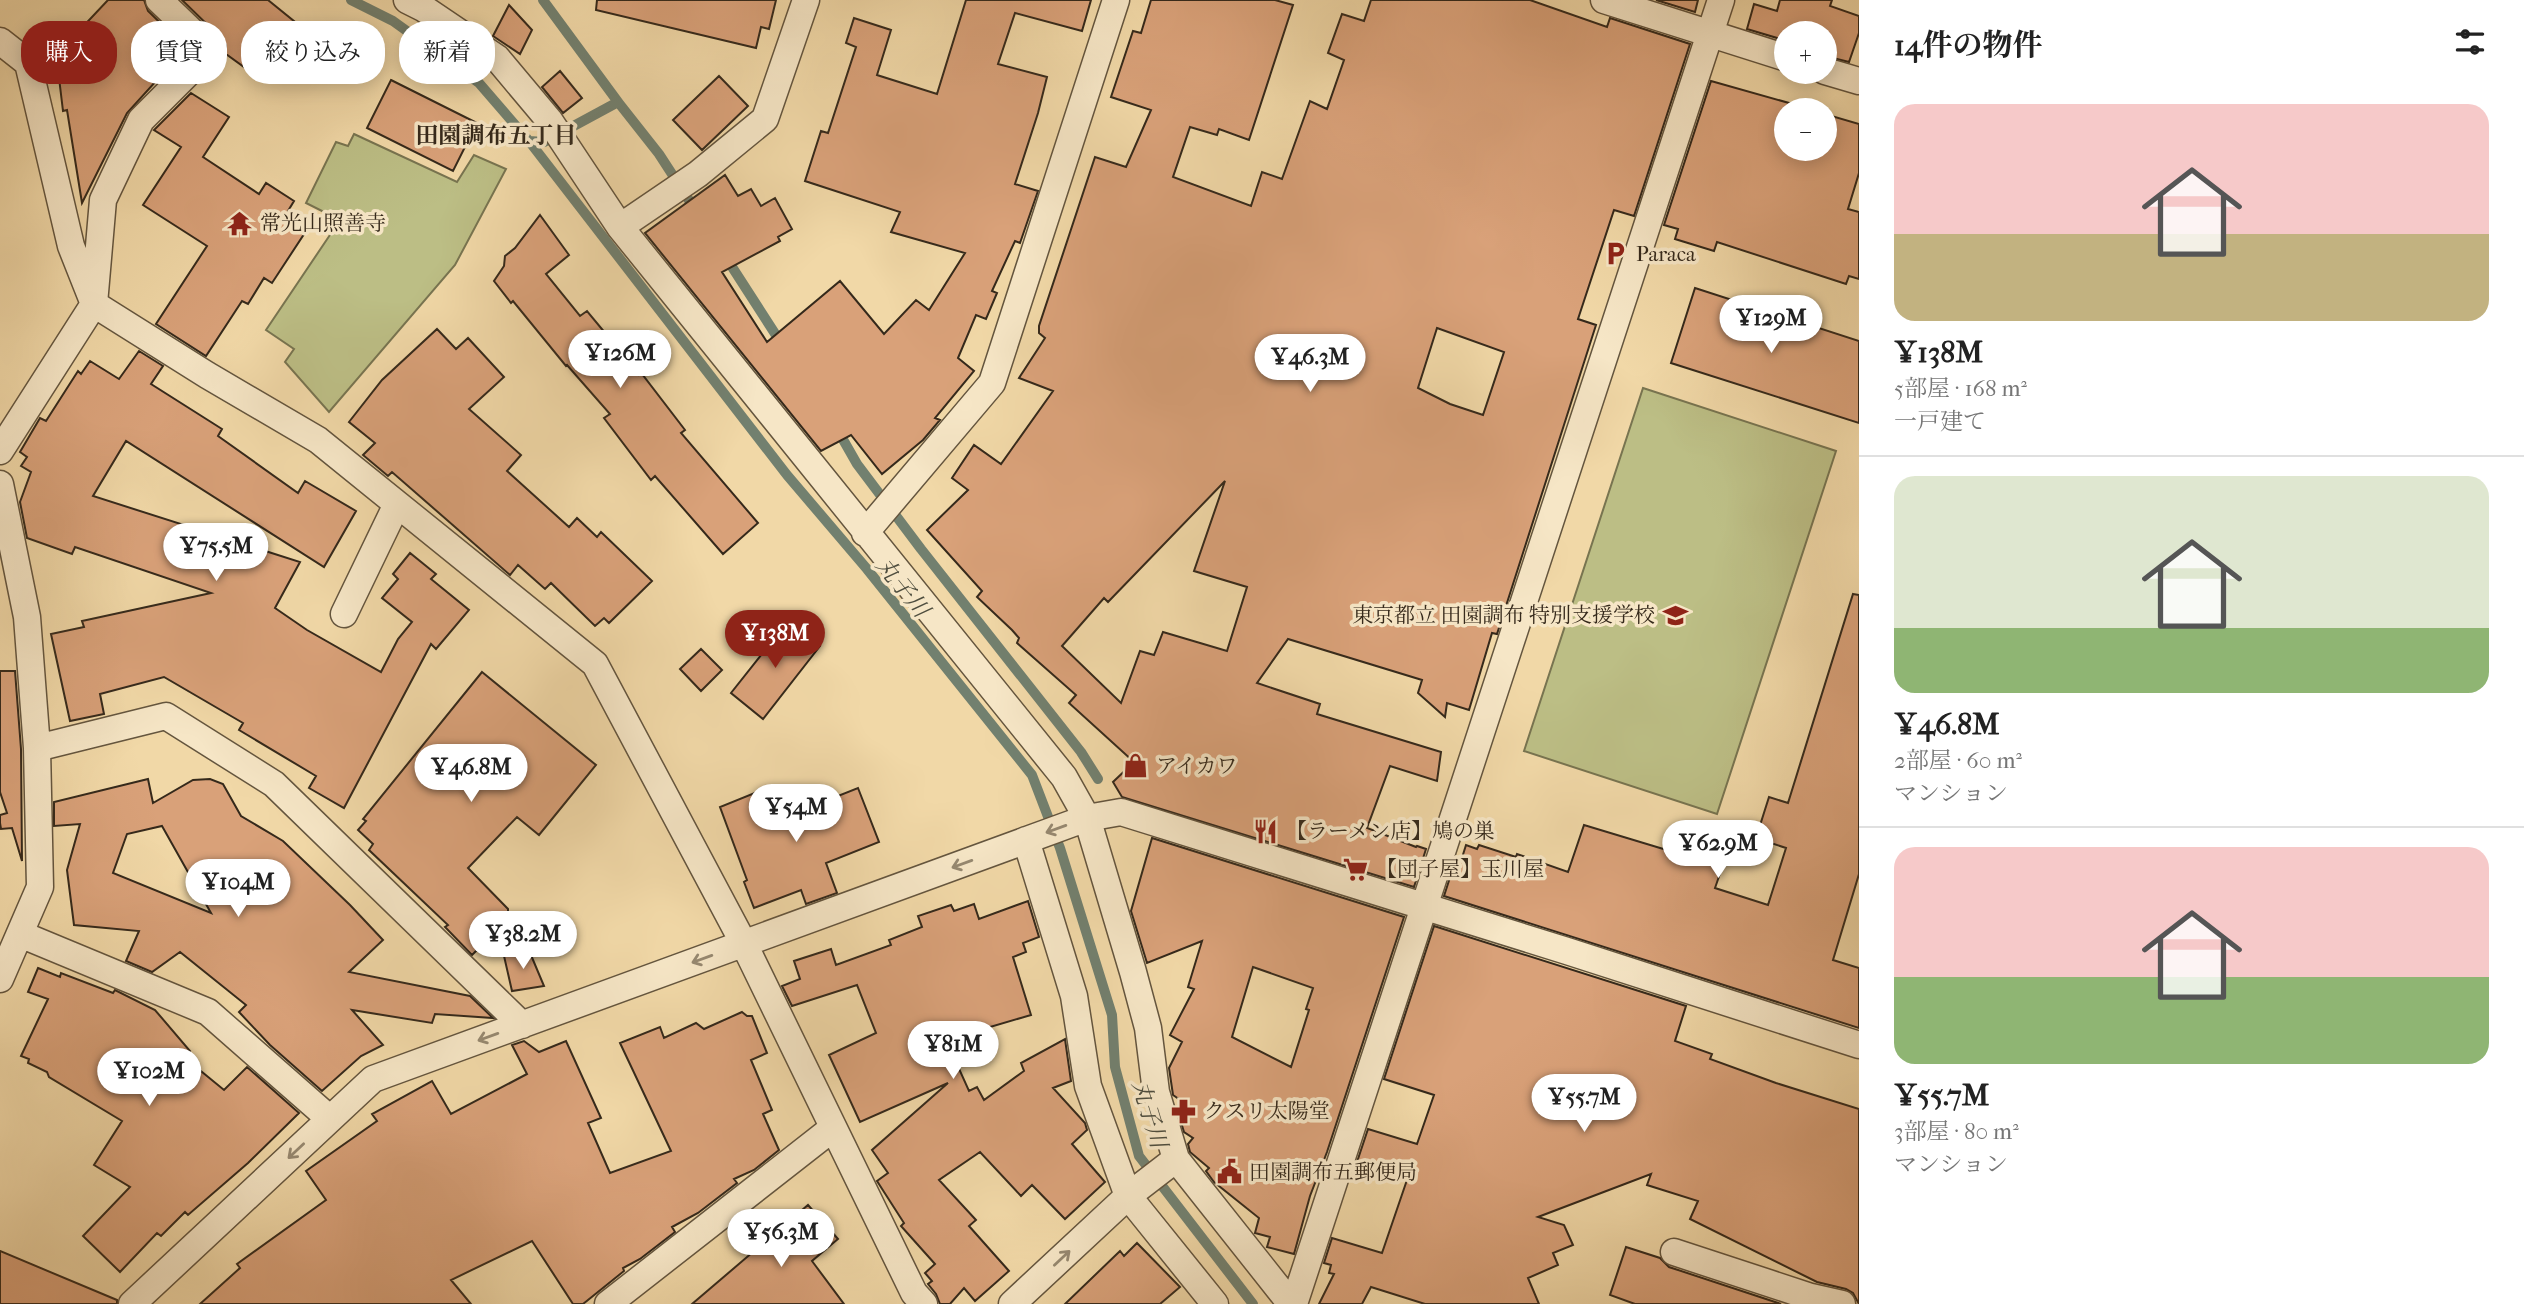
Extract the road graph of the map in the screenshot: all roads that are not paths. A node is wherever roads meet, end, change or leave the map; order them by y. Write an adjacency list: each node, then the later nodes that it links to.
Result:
1 (159, 0): 13 (street)
2 (407, 0): 12 (street)
3 (806, 0): 12 (street)
4 (1116, 0): 17 (street)
5 (1604, 0): 7 (street)
6 (1721, 0): 7 (street)
7 (1710, 34): 9 (street); 22 (street)
8 (0, 41): 13 (street)
9 (1774, 54)
10 (1837, 75): 11 (street)
11 (1859, 82)
12 (620, 227): 17 (street)
13 (94, 304): 14 (street); 16 (street)
14 (0, 452)
15 (0, 484): 19 (street)
16 (397, 504): 18 (street); 24 (street)
17 (869, 528): 20 (street)
18 (344, 614)
19 (37, 748): 23 (street); 26 (street)
20 (1087, 818): 21 (street, one-way to 21); 22 (street); 30 (street)
21 (1026, 840): 24 (street, one-way to 24); 31 (street)
22 (1425, 907): 27 (street); 38 (street)
23 (20, 934): 25 (street); 28 (street)
24 (744, 944): 26 (street, one-way to 26); 29 (street)
25 (0, 979)
26 (522, 1025): 28 (street, one-way to 28)
27 (1859, 1045)
28 (330, 1119): 33 (street, one-way to 33)
29 (833, 1128): 34 (street); 35 (street)
30 (1176, 1159): 31 (street); 38 (street)
31 (1128, 1196): 36 (street, one-way to 31); 37 (street)
32 (1674, 1252): 39 (street)
33 (132, 1304)
34 (608, 1304)
35 (924, 1304)
36 (1012, 1304)
37 (1215, 1304)
38 (1293, 1304)
39 (1842, 1304)

